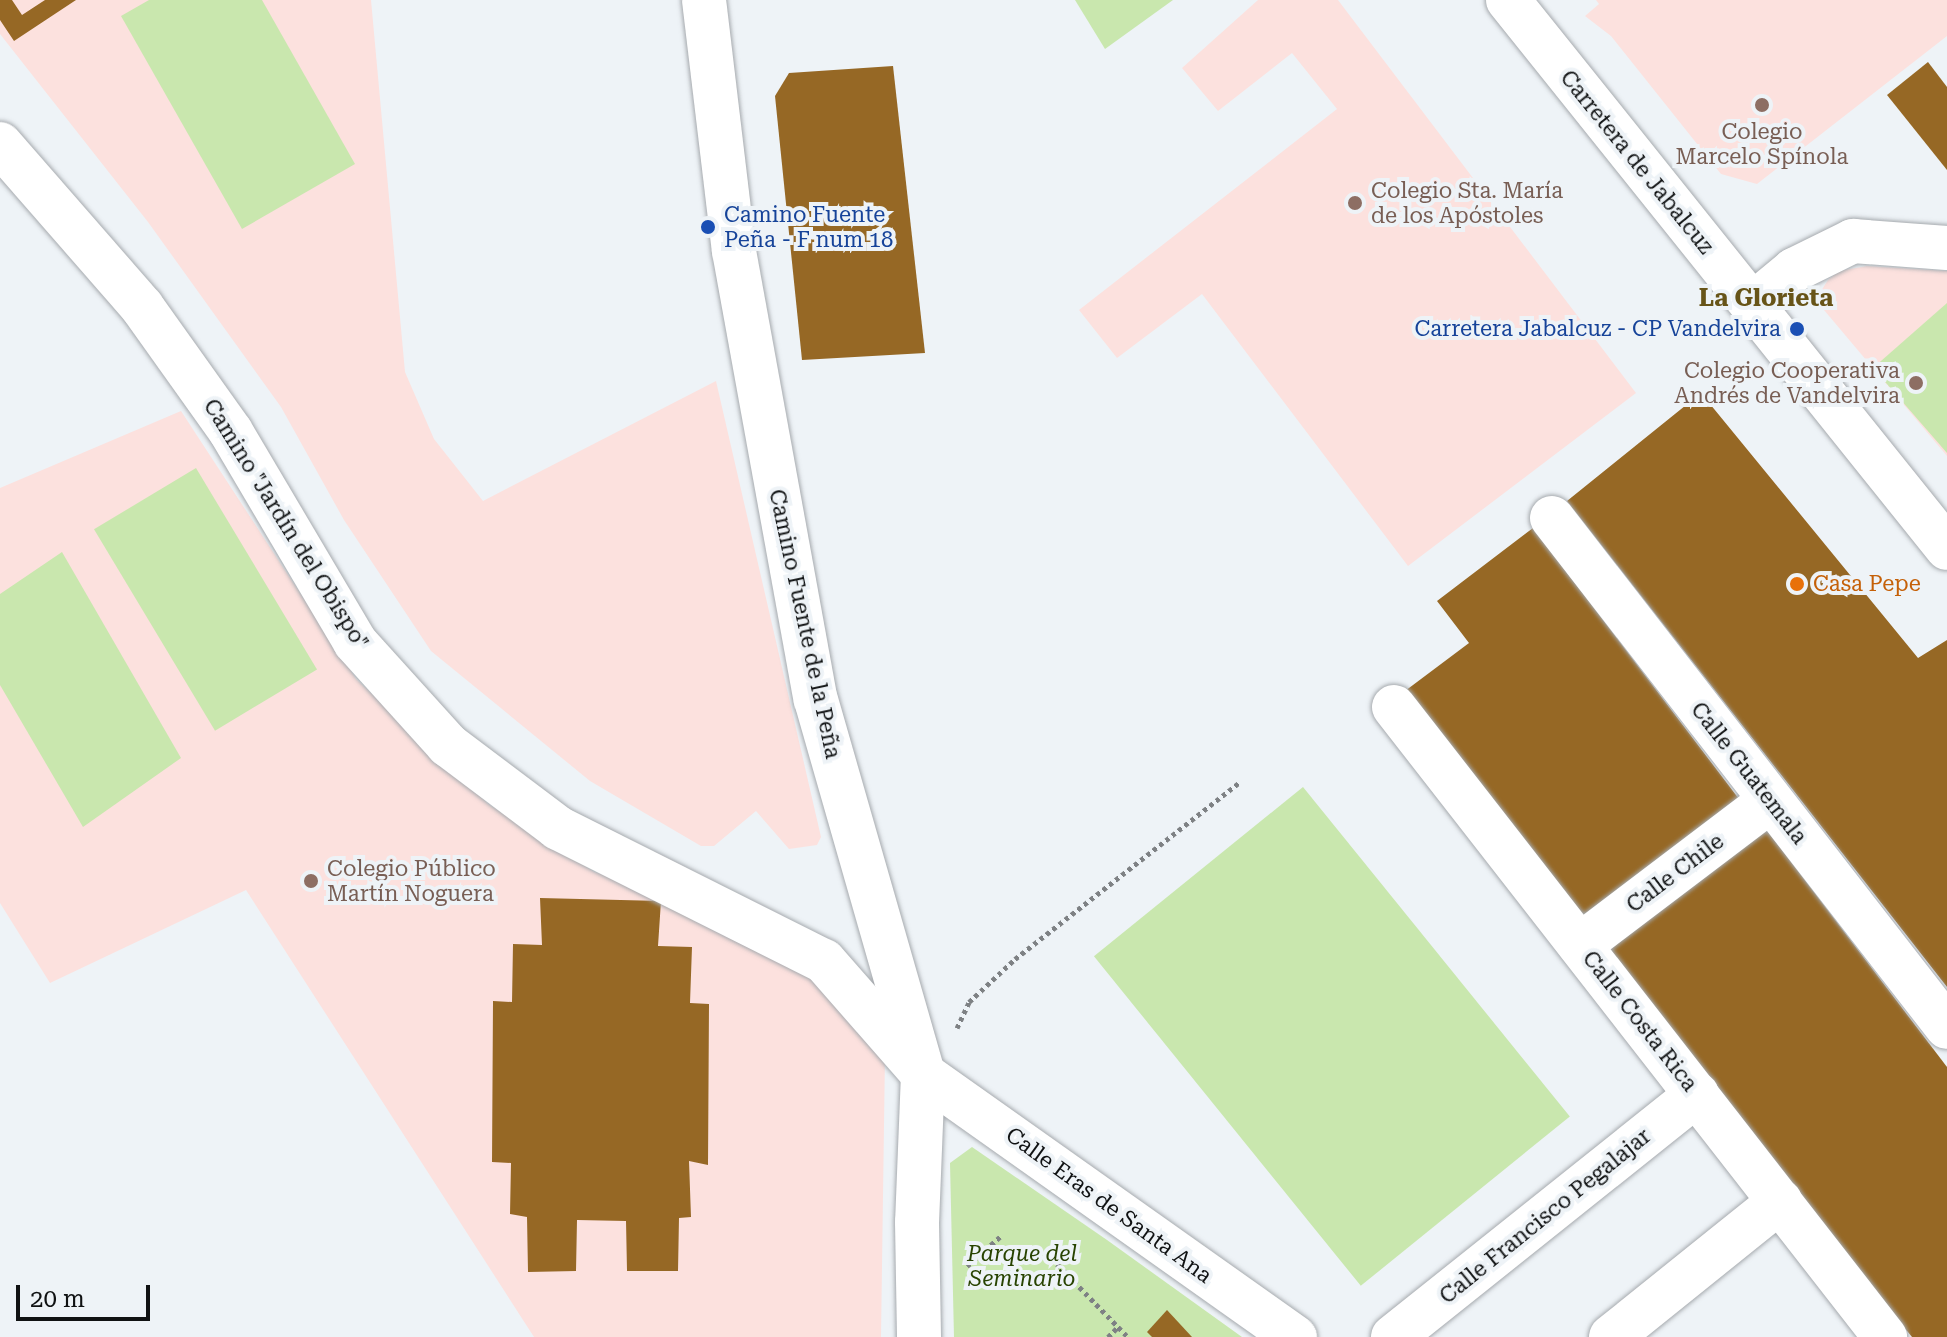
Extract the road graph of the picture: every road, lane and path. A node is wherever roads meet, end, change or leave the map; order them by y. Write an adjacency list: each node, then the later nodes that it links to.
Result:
1 (704, 0): 14 (street, Camino Fuente de la Peña)
2 (1508, 0): 5 (street, Carretera de Jabalcuz)
3 (0, 144): 14 (street, Camino "Jardín del Obispo")
4 (1947, 248): 5 (street)
5 (1752, 305): 7 (street, Carretera de Jabalcuz)
6 (1552, 518): 10 (street, Calle Guatemala)
7 (1947, 548)
8 (1394, 707): 11 (street, Calle Costa Rica)
9 (1240, 782): 13 (path)
10 (1770, 801): 11 (street, Calle Chile); 12 (street, Calle Guatemala)
11 (1580, 945): 15 (street, Calle Costa Rica)
12 (1947, 1027)
13 (957, 1029)
14 (923, 1074): 21 (street, Camino Fuente de la Peña); 24 (street, Calle Eras de Santa Ana)
15 (1697, 1094): 16 (street, Calle Costa Rica); 25 (street, Calle Francisco Pegalajar)
16 (1780, 1201): 26 (street); 27 (street, Calle Costa Rica)
17 (1001, 1236): 19 (path)
18 (1057, 1264): 20 (path)
19 (967, 1266)
20 (1118, 1327): 22 (path); 23 (path)
21 (919, 1337)
22 (1108, 1337)
23 (1128, 1337)
24 (1295, 1337)
25 (1393, 1337)
26 (1611, 1337)
27 (1885, 1337)

